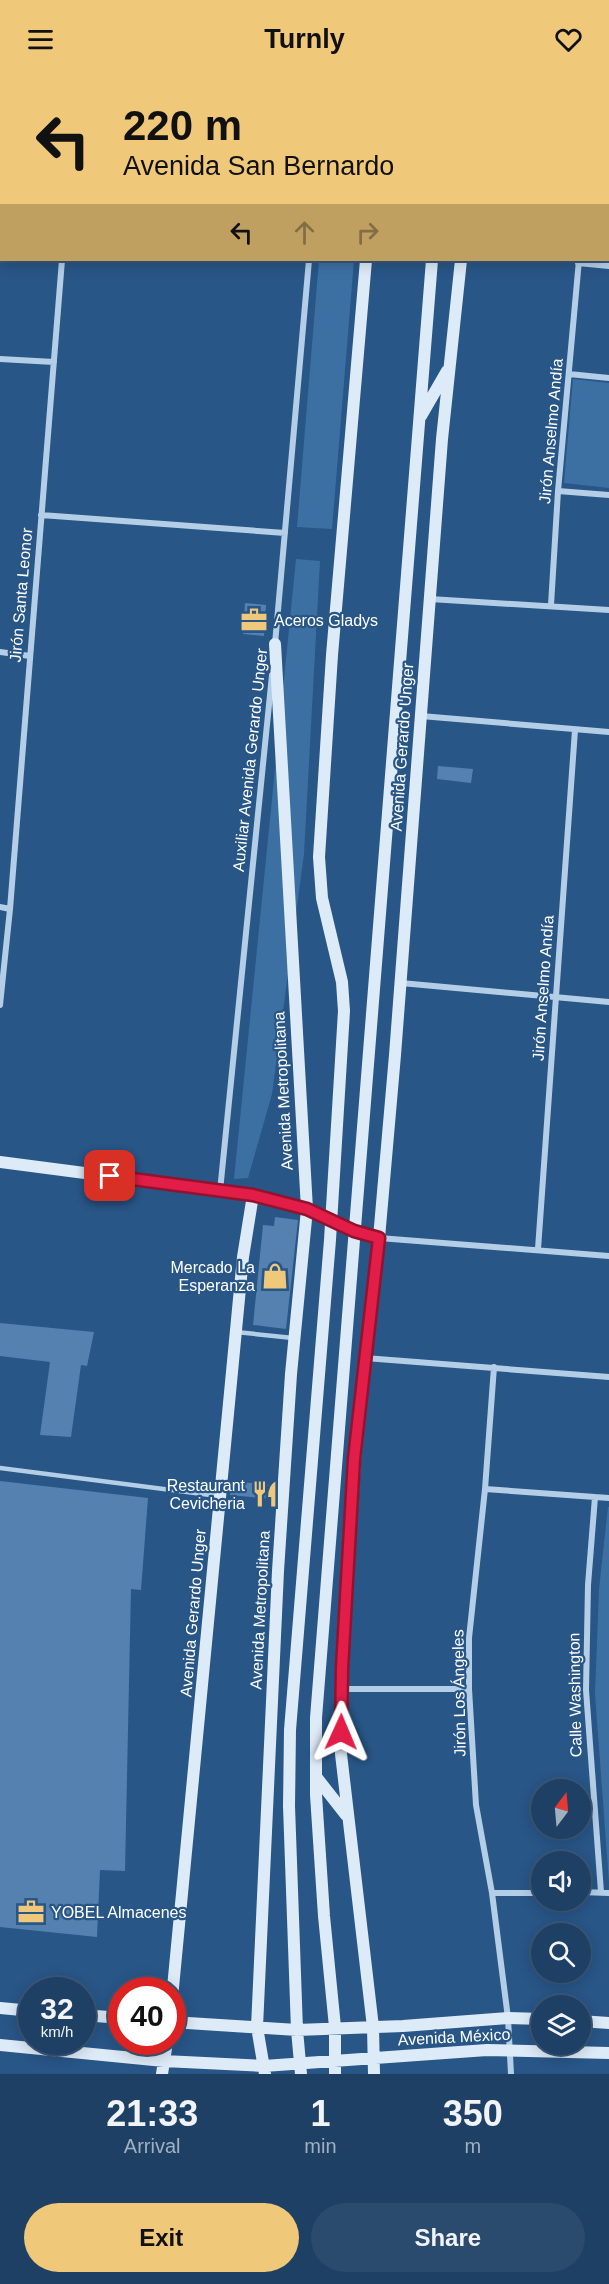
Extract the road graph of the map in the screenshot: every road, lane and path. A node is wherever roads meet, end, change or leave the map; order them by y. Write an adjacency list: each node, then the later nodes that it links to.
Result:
1 (62, 261): 9 (street, Jirón Santa Leonor)
2 (309, 261): 17 (street, Auxiliar Avenida Gerardo Unger)
3 (366, 261): 37 (main road)
4 (432, 261): 13 (main road, Avenida Gerardo Unger)
5 (460, 261): 10 (main road, Avenida Gerardo Unger)
6 (579, 261): 7 (street); 11 (street, Jirón Anselmo Andía)
7 (609, 266)
8 (0, 359): 9 (street)
9 (54, 363): 16 (street, Jirón Santa Leonor)
10 (450, 367): 13 (main road); 18 (main road, Avenida Gerardo Unger)
11 (569, 374): 12 (street); 14 (street, Jirón Anselmo Andía)
12 (609, 378)
13 (419, 419): 38 (main road, Avenida Gerardo Unger)
14 (558, 491): 15 (street); 19 (street, Jirón Anselmo Andía)
15 (609, 495)
16 (41, 515): 17 (street); 23 (street, Jirón Santa Leonor)
17 (285, 533): 21 (street, Auxiliar Avenida Gerardo Unger)
18 (430, 599): 19 (street); 24 (main road, Avenida Gerardo Unger)
19 (551, 605): 20 (street)
20 (609, 610)
21 (275, 644): 34 (street, Auxiliar Avenida Gerardo Unger); 36 (main road, Avenida Metropolitana)
22 (0, 652): 23 (street)
23 (30, 656): 28 (street, Jirón Santa Leonor)
24 (421, 716): 25 (street); 29 (main road, Avenida Gerardo Unger)
25 (575, 730): 26 (street); 30 (street, Jirón Anselmo Andía)
26 (609, 732)
27 (0, 908): 28 (street)
28 (10, 909): 32 (street, Jirón Santa Leonor)
29 (401, 983): 30 (street); 39 (main road, Avenida Gerardo Unger)
30 (556, 996): 31 (street); 40 (street, Jirón Anselmo Andía)
31 (609, 1002)
32 (0, 1005)
33 (0, 1162): 34 (main road)
34 (220, 1191): 35 (main road)
35 (253, 1195): 36 (main road); 42 (main road, Avenida Gerardo Unger)
36 (307, 1209): 37 (main road); 43 (main road, Avenida Metropolitana)
37 (331, 1218): 38 (main road); 72 (main road)
38 (354, 1231): 39 (main road); 54 (main road)
39 (379, 1238): 40 (street); 44 (main road)
40 (538, 1249): 41 (street)
41 (609, 1256)
42 (236, 1332): 43 (lane); 49 (main road, Avenida Gerardo Unger)
43 (295, 1339): 69 (main road, Avenida Metropolitana)
44 (365, 1358): 45 (street); 52 (main road)
45 (494, 1367): 46 (street); 48 (street, Jirón Los Ángeles)
46 (609, 1377)
47 (0, 1468): 49 (lane)
48 (485, 1489): 50 (street); 53 (street, Jirón Los Ángeles)
49 (220, 1496): 61 (main road, Avenida Gerardo Unger)
50 (595, 1497): 51 (street); 57 (street, Calle Washington)
51 (609, 1498)
52 (342, 1689): 53 (street); 55 (main road)
53 (469, 1689): 58 (street, Jirón Los Ángeles)
54 (316, 1778): 55 (main road); 70 (main road)
55 (347, 1816): 71 (main road)
56 (591, 1892): 57 (street)
57 (601, 1892): 60 (street)
58 (492, 1893): 59 (street); 64 (street, Jirón Los Ángeles)
59 (531, 1893)
60 (609, 1893)
61 (174, 1977)
62 (0, 2008): 63 (main road)
63 (18, 2010)
64 (508, 2018): 65 (main road, Avenida México); 71 (main road, Avenida México); 74 (street, Jirón Los Ángeles)
65 (531, 2019)
66 (591, 2022): 68 (main road)
67 (186, 2023): 69 (main road, Avenida México)
68 (609, 2023)
69 (257, 2027): 72 (main road, Avenida México); 81 (main road, Avenida Metropolitana)
70 (335, 2027): 71 (main road, Avenida México); 72 (main road, Avenida México); 79 (main road)
71 (373, 2027): 77 (main road)
72 (297, 2030): 80 (main road)
73 (0, 2045): 78 (main road, Avenida México)
74 (510, 2050): 75 (main road, Avenida México); 77 (main road, Avenida México); 84 (street, Jirón Los Ángeles)
75 (609, 2053)
76 (165, 2055): 78 (main road)
77 (373, 2058): 79 (main road, Avenida México); 83 (main road)
78 (164, 2061): 81 (main road, Avenida México); 82 (main road)
79 (335, 2068): 80 (main road, Avenida México)
80 (301, 2069): 81 (main road, Avenida México)
81 (264, 2070)
82 (162, 2074)
83 (374, 2074)
84 (511, 2074)

